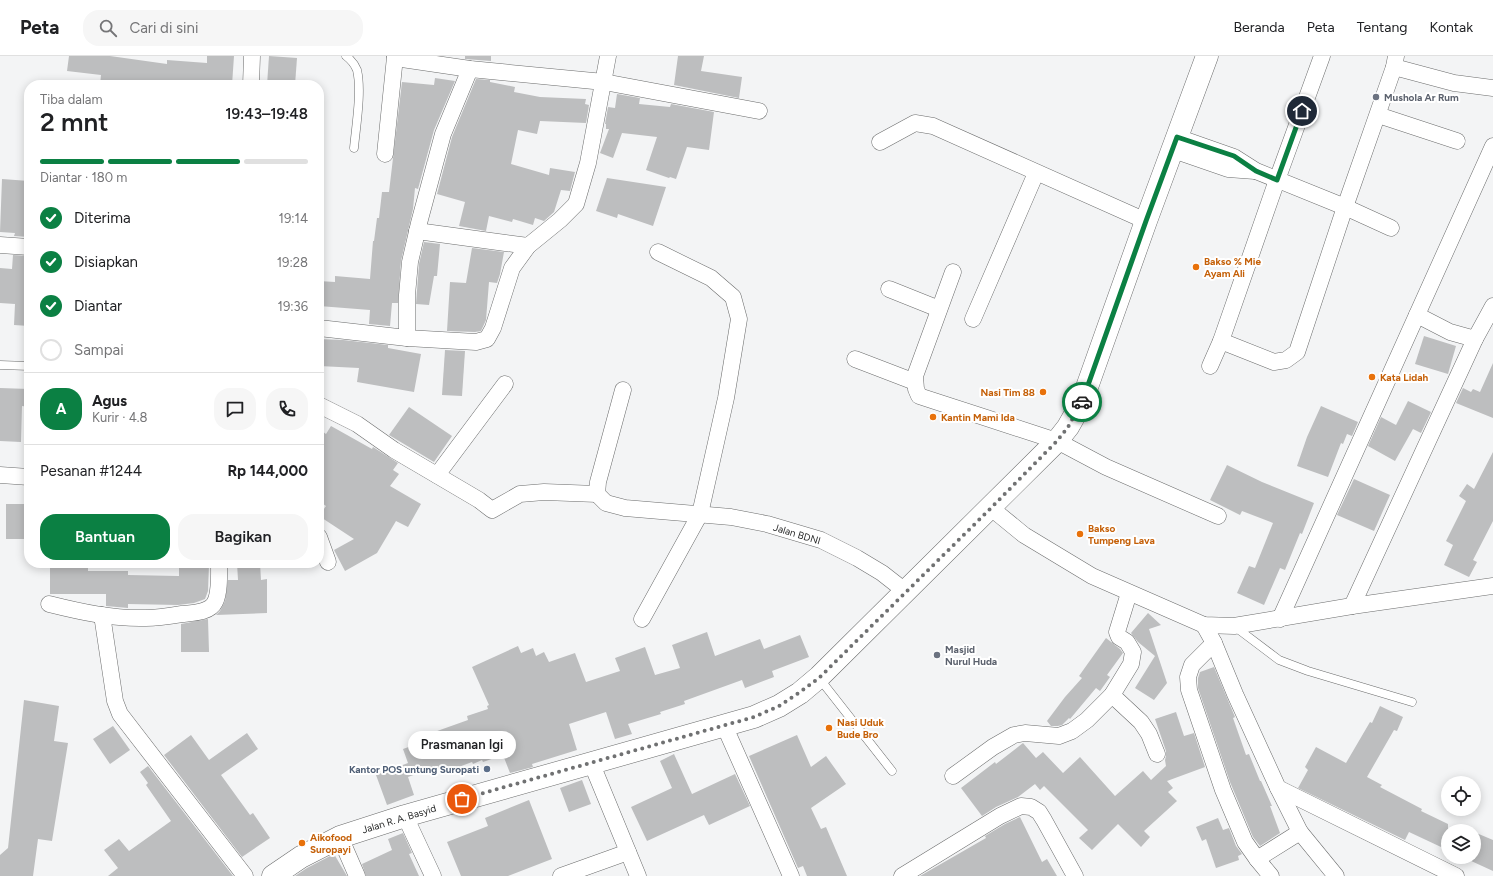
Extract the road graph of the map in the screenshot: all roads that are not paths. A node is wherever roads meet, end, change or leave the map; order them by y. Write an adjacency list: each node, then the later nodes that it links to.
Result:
1 (252, 56): 9 (street)
2 (346, 56): 18 (lane)
3 (395, 56): 8 (street); 19 (street)
4 (608, 56): 10 (street)
5 (1207, 56): 16 (main road, Jalan R. A. Basyid)
6 (1322, 56): 21 (street)
7 (1395, 61): 11 (street); 13 (street)
8 (470, 69): 10 (street); 25 (street)
9 (250, 80)
10 (604, 82): 12 (street); 27 (street)
11 (1493, 88)
12 (759, 111)
13 (1378, 115): 14 (street); 22 (street)
14 (1458, 141)
15 (880, 142): 20 (street)
16 (1175, 144): 21 (street); 23 (main road, Jalan R. A. Basyid)
17 (1493, 146): 34 (street)
18 (354, 148)
19 (385, 154)
20 (1036, 173): 23 (street); 35 (street)
21 (1277, 180): 22 (street); 39 (street)
22 (1345, 207): 24 (street); 39 (street)
23 (1146, 221): 48 (main road, Jalan R. A. Basyid)
24 (1391, 228)
25 (417, 231): 27 (street); 37 (street)
26 (0, 245): 28 (street)
27 (528, 246): 37 (street)
28 (24, 247)
29 (658, 252): 54 (street)
30 (953, 272): 33 (street)
31 (889, 289): 33 (street)
32 (1493, 306): 38 (street)
33 (939, 309): 44 (street)
34 (1417, 315): 38 (street); 66 (street)
35 (973, 319)
36 (324, 329): 37 (street)
37 (407, 338)
38 (1475, 339): 63 (street)
39 (1221, 341): 43 (street)
40 (855, 359): 44 (street)
41 (0, 364): 42 (lane)
42 (24, 366)
43 (1210, 366)
44 (915, 382): 48 (street)
45 (505, 384): 50 (street)
46 (623, 390): 52 (street)
47 (324, 408): 50 (street)
48 (1057, 441): 53 (main road, Jalan R. A. Basyid); 55 (street)
49 (0, 475): 51 (street)
50 (437, 476): 52 (street)
51 (24, 477)
52 (597, 494): 54 (street, Jalan BDNI)
53 (991, 508): 60 (main road, Jalan R. A. Basyid); 61 (street)
54 (700, 514): 60 (street, Jalan BDNI); 65 (street)
55 (1218, 516)
56 (324, 551): 57 (street)
57 (328, 562)
58 (219, 568): 64 (street)
59 (1493, 586): 63 (street)
60 (905, 591): 70 (main road, Jalan R. A. Basyid)
61 (1129, 593): 67 (street); 71 (street)
62 (49, 604): 64 (street)
63 (1352, 606): 66 (street)
64 (102, 615): 84 (street)
65 (642, 619)
66 (1280, 619): 68 (street)
67 (1204, 625): 68 (street); 69 (street)
68 (1234, 626): 72 (lane)
69 (1214, 643): 78 (street); 83 (street)
70 (819, 678): 73 (main road, Jalan R. A. Basyid); 76 (lane)
71 (1112, 695): 74 (street); 77 (street)
72 (1412, 702)
73 (724, 725): 75 (main road, Jalan R. A. Basyid); 90 (street)
74 (1157, 754)
75 (591, 762): 79 (main road, Jalan R. A. Basyid); 82 (street)
76 (892, 771)
77 (953, 776)
78 (1278, 788): 80 (street); 95 (street)
79 (405, 816): 81 (main road, Jalan R. A. Basyid); 87 (street)
80 (1300, 832): 83 (street); 94 (street)
81 (340, 837): 85 (main road, Jalan R. A. Basyid); 86 (street)
82 (628, 852): 88 (street); 89 (street)
83 (1257, 859): 93 (street)
84 (245, 876)
85 (273, 876)
86 (357, 876)
87 (433, 876)
88 (561, 876)
89 (638, 876)
90 (791, 876)
91 (902, 876): 92 (street)
92 (1075, 876)
93 (1271, 876)
94 (1336, 876)
95 (1456, 876)

